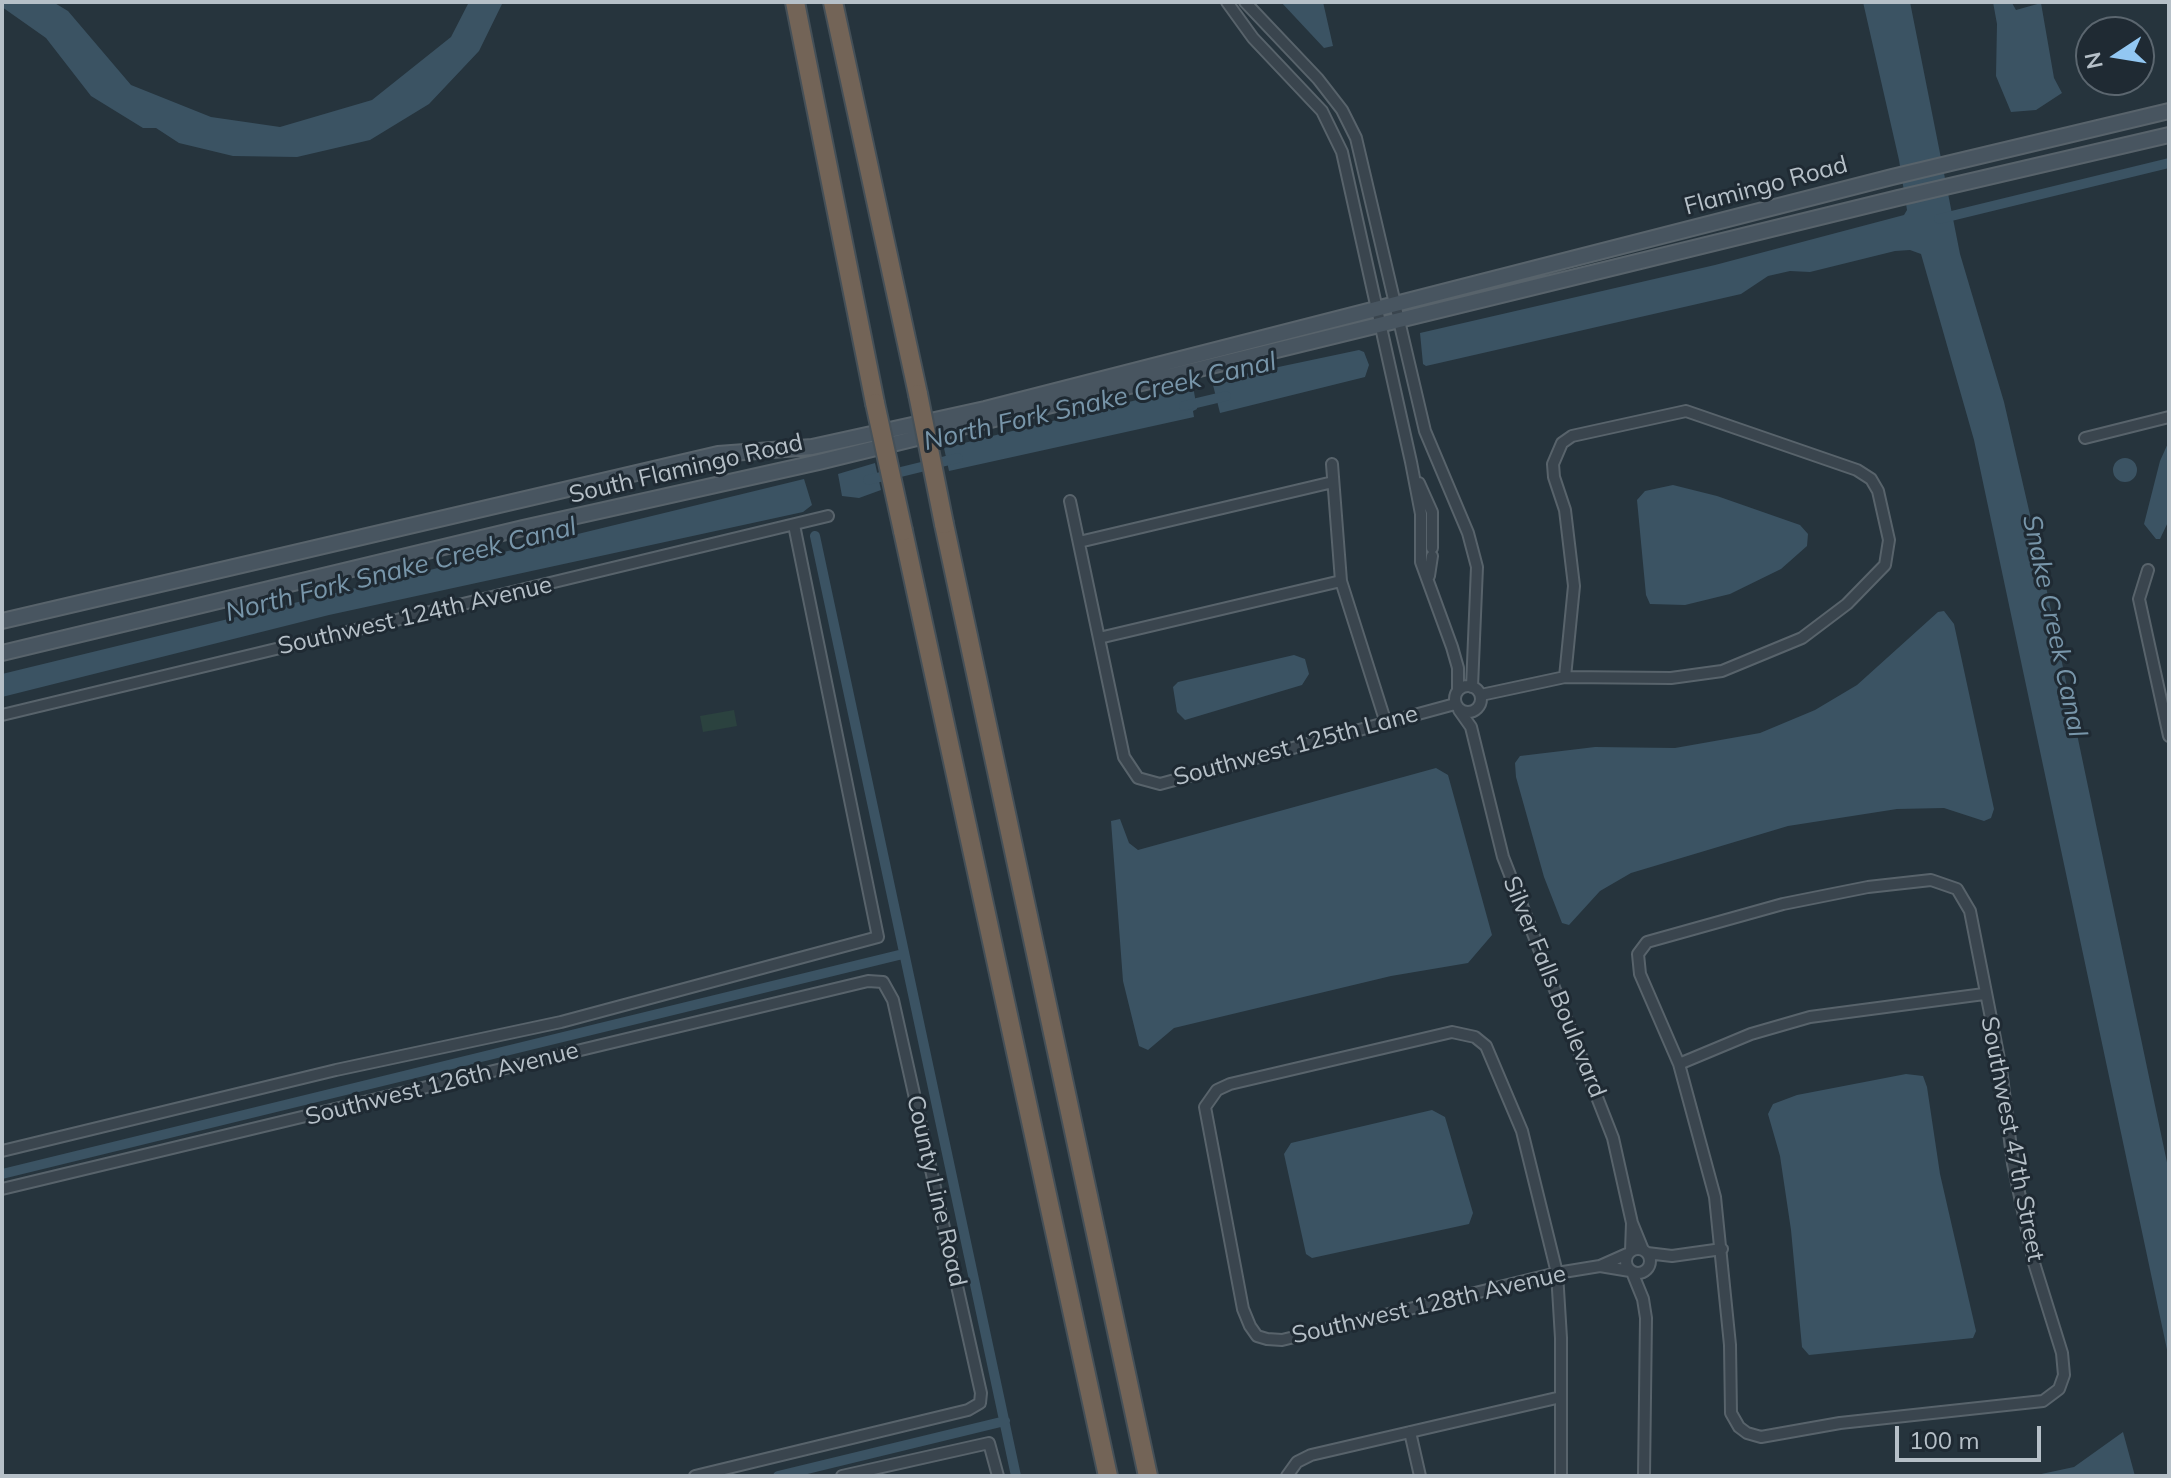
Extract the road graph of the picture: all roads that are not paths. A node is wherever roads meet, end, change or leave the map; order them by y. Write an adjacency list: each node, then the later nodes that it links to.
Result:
1 (795, 2): 59 (highway, bridge)
2 (833, 2): 60 (highway, bridge)
3 (1227, 2): 6 (street)
4 (1245, 2): 5 (street)
5 (1253, 12): 6 (street); 9 (street)
6 (1240, 24): 10 (street)
7 (2169, 111): 9 (main road, Flamingo Road)
8 (2169, 135): 11 (main road, Flamingo Road)
9 (1395, 303): 10 (main road, Flamingo Road); 11 (street)
10 (1375, 308): 12 (street); 25 (main road, South Flamingo Road)
11 (1400, 321): 12 (main road, Flamingo Road); 29 (street)
12 (1378, 326): 15 (street); 27 (main road, South Flamingo Road)
13 (2169, 417): 14 (street)
14 (2085, 438)
15 (1411, 462): 23 (street); 23 (street)
16 (1332, 464): 17 (street)
17 (1333, 482): 21 (street); 24 (street)
18 (1070, 501): 21 (street)
19 (828, 516): 20 (street, Southwest 124th Avenue)
20 (794, 525): 34 (street, Southwest 124th Avenue); 41 (street, Southwest 126th Avenue)
21 (1079, 542): 26 (street)
22 (2148, 570): 31 (street)
23 (1429, 576): 30 (street)
24 (1341, 581): 26 (street); 35 (street)
25 (2, 621)
26 (1099, 638): 35 (street, Southwest 125th Lane)
27 (2, 653)
28 (1565, 677): 28 (street); 32 (street)
29 (1472, 687): 30 (street); 32 (street)
30 (1458, 690): 33 (street)
31 (2164, 690): 36 (street)
32 (1481, 700): 33 (street); 37 (street, Silver Falls Boulevard)
33 (1457, 707): 35 (street, Southwest 125th Lane); 37 (street, Silver Falls Boulevard)
34 (2, 715)
35 (1385, 720)
36 (2169, 736)
37 (1477, 751): 43 (street, Silver Falls Boulevard)
38 (883, 982): 42 (street, Southwest 126th Avenue); 56 (street, County Line Road)
39 (1984, 994): 40 (street); 40 (street, Southwest 47th Street); 44 (street, Southwest 47th Street)
40 (1679, 1064): 44 (street)
41 (2, 1151)
42 (2, 1189)
43 (1632, 1223): 45 (street, Silver Falls Boulevard); 46 (street, Silver Falls Boulevard)
44 (1722, 1249): 47 (street)
45 (1645, 1251): 46 (street, Southwest 128th Avenue); 47 (street, Southwest 128th Avenue); 49 (street, Silver Falls Boulevard)
46 (1629, 1252): 48 (street, Southwest 128th Avenue); 50 (street, Silver Falls Boulevard)
47 (1672, 1256): 49 (street, Southwest 128th Avenue)
48 (1600, 1266): 50 (street, Southwest 128th Avenue); 51 (street, Southwest 128th Avenue)
49 (1647, 1268): 50 (street, Southwest 128th Avenue); 52 (street)
50 (1631, 1271): 52 (street)
51 (1557, 1273): 51 (street, Southwest 128th Avenue); 53 (street)
52 (1643, 1299): 63 (street)
53 (1561, 1397): 54 (street); 62 (street)
54 (1410, 1432): 55 (street); 61 (street)
55 (1288, 1473)
56 (695, 1476)
57 (842, 1476): 58 (street)
58 (998, 1476)
59 (1108, 1476)
60 (1148, 1476)
61 (1420, 1476)
62 (1561, 1476)
63 (1644, 1476)

